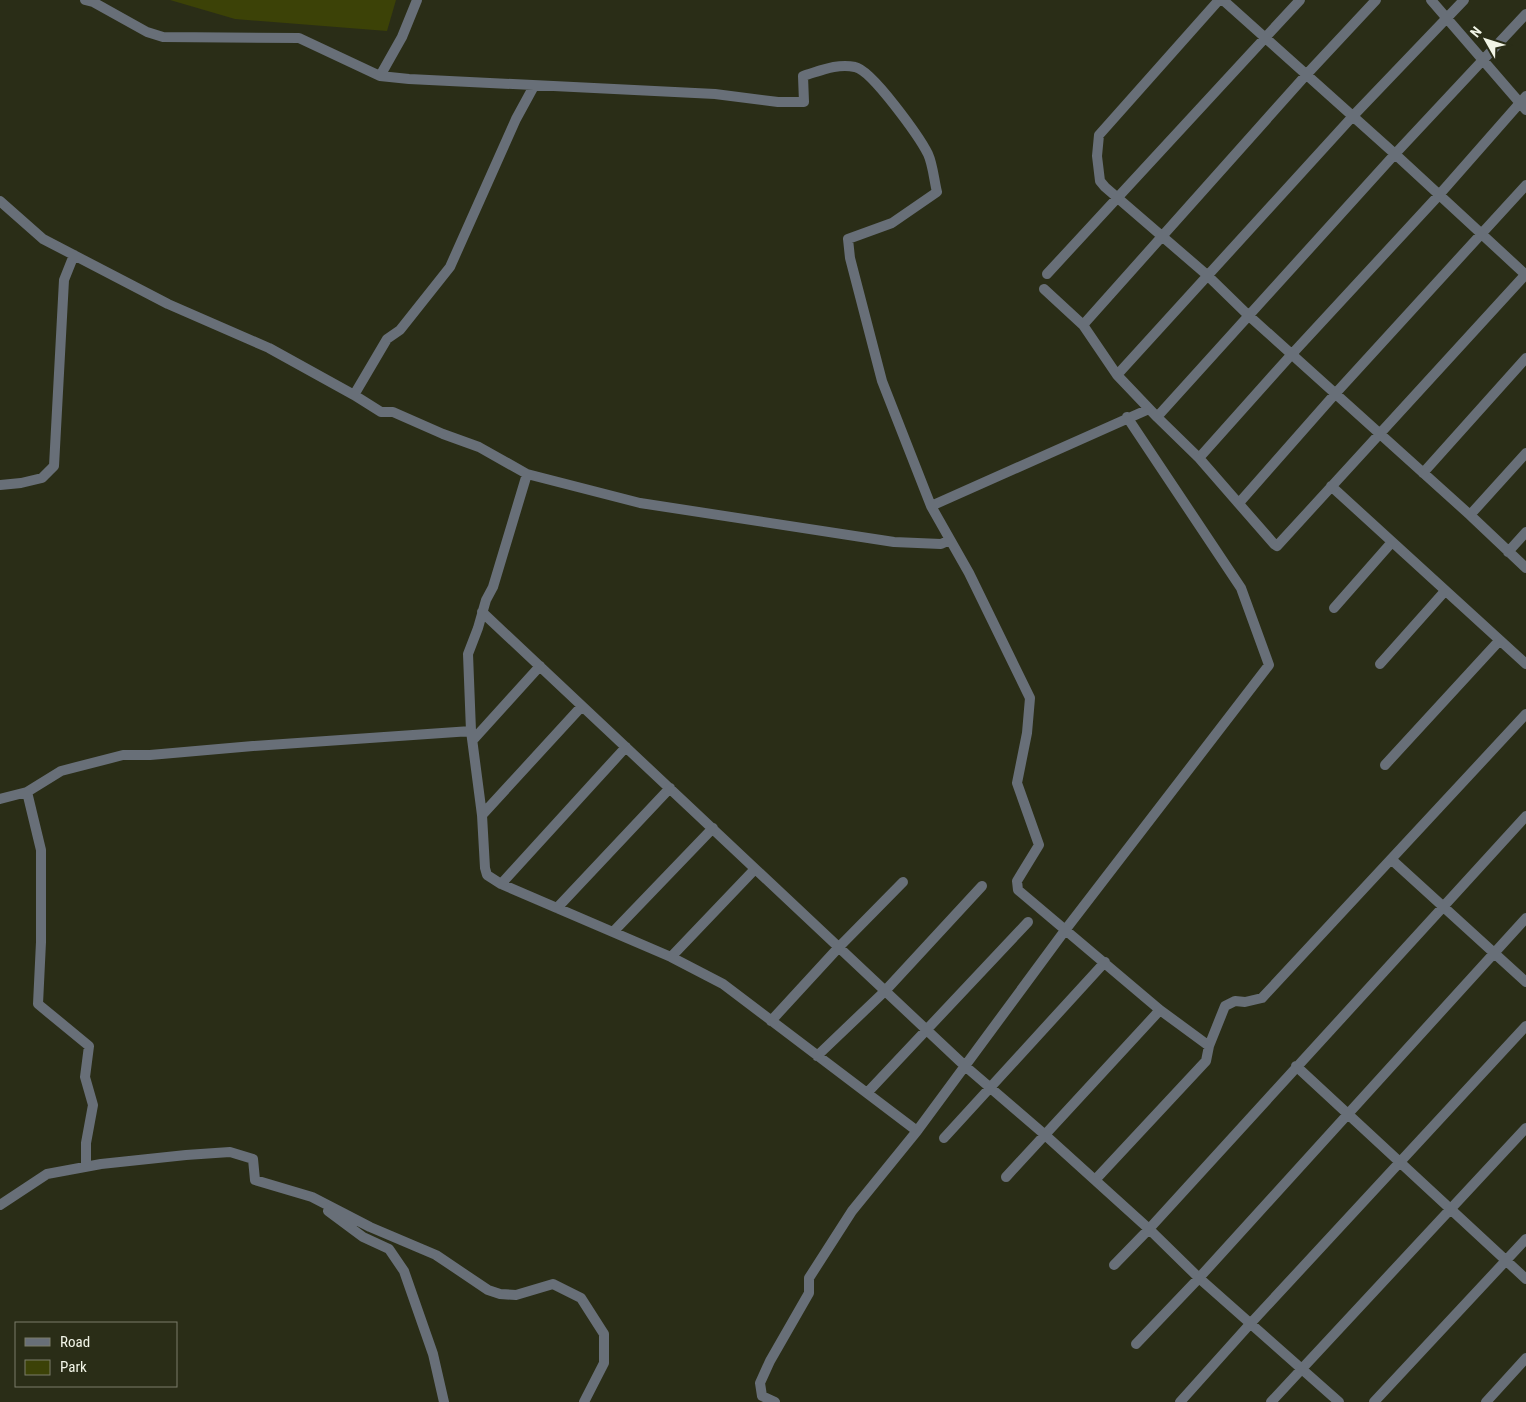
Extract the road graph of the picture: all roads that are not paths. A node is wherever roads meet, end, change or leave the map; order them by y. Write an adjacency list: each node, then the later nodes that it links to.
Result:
1 (85, 0): 14 (street)
2 (417, 0): 14 (street)
3 (1219, 0): 21 (street)
4 (1223, 0): 11 (street)
5 (1300, 0): 11 (street)
6 (1376, 0): 13 (street)
7 (1431, 0): 10 (street)
8 (1464, 0): 10 (street)
9 (1526, 14): 12 (street)
10 (1447, 19): 12 (street); 17 (street)
11 (1265, 38): 13 (street); 21 (street)
12 (1482, 61): 16 (street); 18 (street)
13 (1306, 75): 17 (street); 24 (street)
14 (380, 76): 15 (street)
15 (534, 86): 35 (street); 48 (street)
16 (1524, 103): 20 (street)
17 (1353, 116): 18 (street); 28 (street)
18 (1395, 154): 20 (street); 30 (street)
19 (1526, 186): 23 (street)
20 (1439, 195): 23 (street); 32 (street)
21 (1118, 198): 24 (street); 26 (street)
22 (0, 201): 25 (street)
23 (1482, 234): 27 (street); 36 (street)
24 (1162, 236): 28 (street); 31 (street)
25 (74, 255): 35 (street); 45 (street)
26 (1047, 274)
27 (1526, 274): 40 (street)
28 (1207, 275): 30 (street); 34 (street)
29 (1044, 289): 31 (street)
30 (1248, 315): 32 (street); 38 (street)
31 (1083, 325): 34 (street)
32 (1292, 354): 36 (street); 42 (street)
33 (1526, 358): 43 (street)
34 (1117, 375): 37 (street)
35 (354, 394): 44 (street)
36 (1335, 394): 40 (street); 47 (street)
37 (1149, 409): 38 (street); 39 (street)
38 (1157, 417): 42 (street)
39 (1127, 418): 48 (street); 82 (street)
40 (1379, 433): 43 (street); 46 (street)
41 (1526, 453): 49 (street)
42 (1199, 458): 47 (street)
43 (1423, 473): 49 (street)
44 (527, 474): 51 (street); 57 (street)
45 (0, 485)
46 (1331, 486): 47 (street); 52 (street)
47 (1239, 503)
48 (931, 506): 51 (street)
49 (1470, 515): 53 (street)
50 (1526, 532): 53 (street)
51 (950, 540): 82 (street)
52 (1392, 542): 55 (street); 56 (street)
53 (1508, 552): 54 (street)
54 (1526, 568)
55 (1445, 591): 58 (street); 59 (street)
56 (1334, 608)
57 (482, 612): 61 (street); 64 (street)
58 (1499, 641): 60 (street); 66 (street)
59 (1380, 664)
60 (1526, 664)
61 (540, 666): 62 (street); 64 (street)
62 (582, 706): 65 (street); 70 (street)
63 (1526, 714): 73 (street)
64 (472, 735): 68 (street); 70 (street)
65 (626, 747): 67 (street); 76 (street)
66 (1384, 765)
67 (670, 788): 72 (street); 79 (street)
68 (27, 792): 69 (street); 106 (street)
69 (0, 799)
70 (482, 815): 76 (street)
71 (1526, 816): 78 (street)
72 (712, 828): 74 (street); 83 (street)
73 (1392, 860): 78 (street); 94 (street)
74 (755, 869): 84 (street); 86 (street)
75 (903, 882): 84 (street)
76 (501, 884): 79 (street)
77 (982, 886): 89 (street)
78 (1442, 907): 85 (street); 97 (street)
79 (557, 908): 83 (street)
80 (1526, 918): 85 (street)
81 (1028, 922): 93 (street)
82 (1066, 929): 87 (street); 96 (street)
83 (613, 932): 86 (street)
84 (839, 947): 89 (street); 91 (street)
85 (1494, 952): 88 (street); 100 (street)
86 (671, 956): 91 (street)
87 (1105, 962): 90 (street); 98 (street)
88 (1526, 982)
89 (885, 991): 93 (street); 95 (street)
90 (1160, 1010): 94 (street); 103 (street)
91 (771, 1021): 95 (street)
92 (1526, 1026): 105 (street)
93 (926, 1029): 96 (street); 99 (street)
94 (1209, 1046): 108 (street)
95 (817, 1056): 99 (street)
96 (965, 1066): 98 (street); 102 (street)
97 (1296, 1066): 100 (street); 112 (street)
98 (990, 1088): 103 (street); 104 (street)
99 (867, 1093): 102 (street)
100 (1347, 1114): 105 (street); 116 (street)
101 (1526, 1128): 111 (street)
102 (917, 1131): 122 (street)
103 (1044, 1134): 107 (street); 108 (street)
104 (944, 1138)
105 (1399, 1162): 111 (street); 118 (street)
106 (86, 1167): 109 (street); 110 (street)
107 (1006, 1177)
108 (1095, 1180): 112 (street)
109 (312, 1198): 123 (street); 124 (street)
110 (0, 1205)
111 (1451, 1209): 114 (street); 121 (street)
112 (1149, 1229): 115 (street); 116 (street)
113 (1526, 1239): 114 (street)
114 (1506, 1262): 117 (street); 129 (street)
115 (1114, 1265)
116 (1199, 1278): 118 (street); 119 (street)
117 (1526, 1279)
118 (1250, 1324): 121 (street); 126 (street)
119 (1136, 1344)
120 (1526, 1358): 130 (street)
121 (1302, 1368): 127 (street); 128 (street)
122 (761, 1399): 125 (street)
123 (444, 1402)
124 (584, 1402)
125 (775, 1402)
126 (1180, 1402)
127 (1270, 1402)
128 (1339, 1402)
129 (1374, 1402)
130 (1486, 1402)

